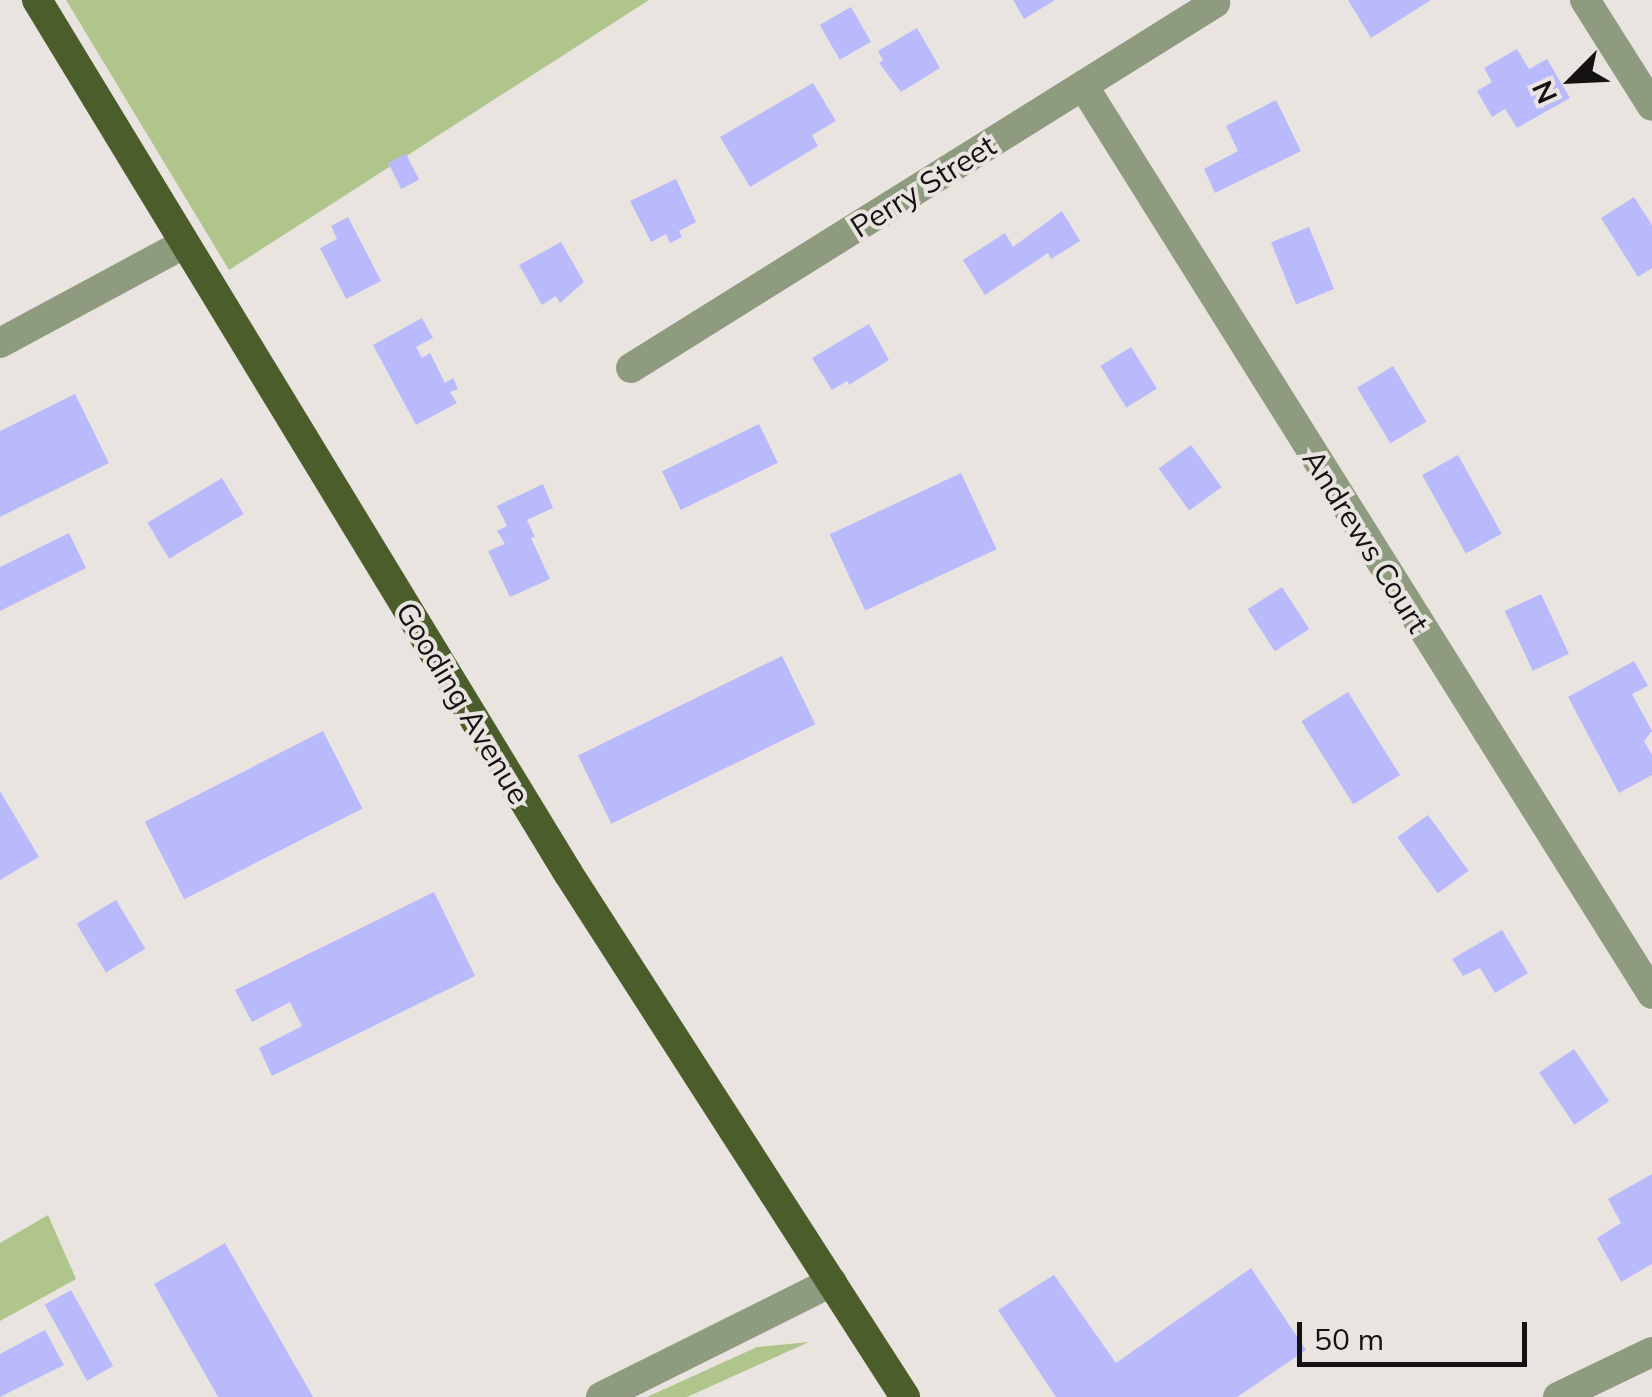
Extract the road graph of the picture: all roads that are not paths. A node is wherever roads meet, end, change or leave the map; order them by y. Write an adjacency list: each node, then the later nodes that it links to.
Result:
1 (37, 0): 6 (main road, Gooding Avenue)
2 (1585, 0): 5 (street)
3 (1215, 3): 4 (street, Perry Street)
4 (1084, 86): 8 (street, Perry Street); 9 (street, Andrews Court)
5 (1652, 106)
6 (184, 244): 7 (street); 10 (main road, Gooding Avenue)
7 (0, 343)
8 (631, 368)
9 (1652, 994)
10 (832, 1282): 12 (street); 13 (main road, Gooding Avenue)
11 (1652, 1352): 14 (street)
12 (601, 1397)
13 (905, 1397)
14 (1558, 1397)

